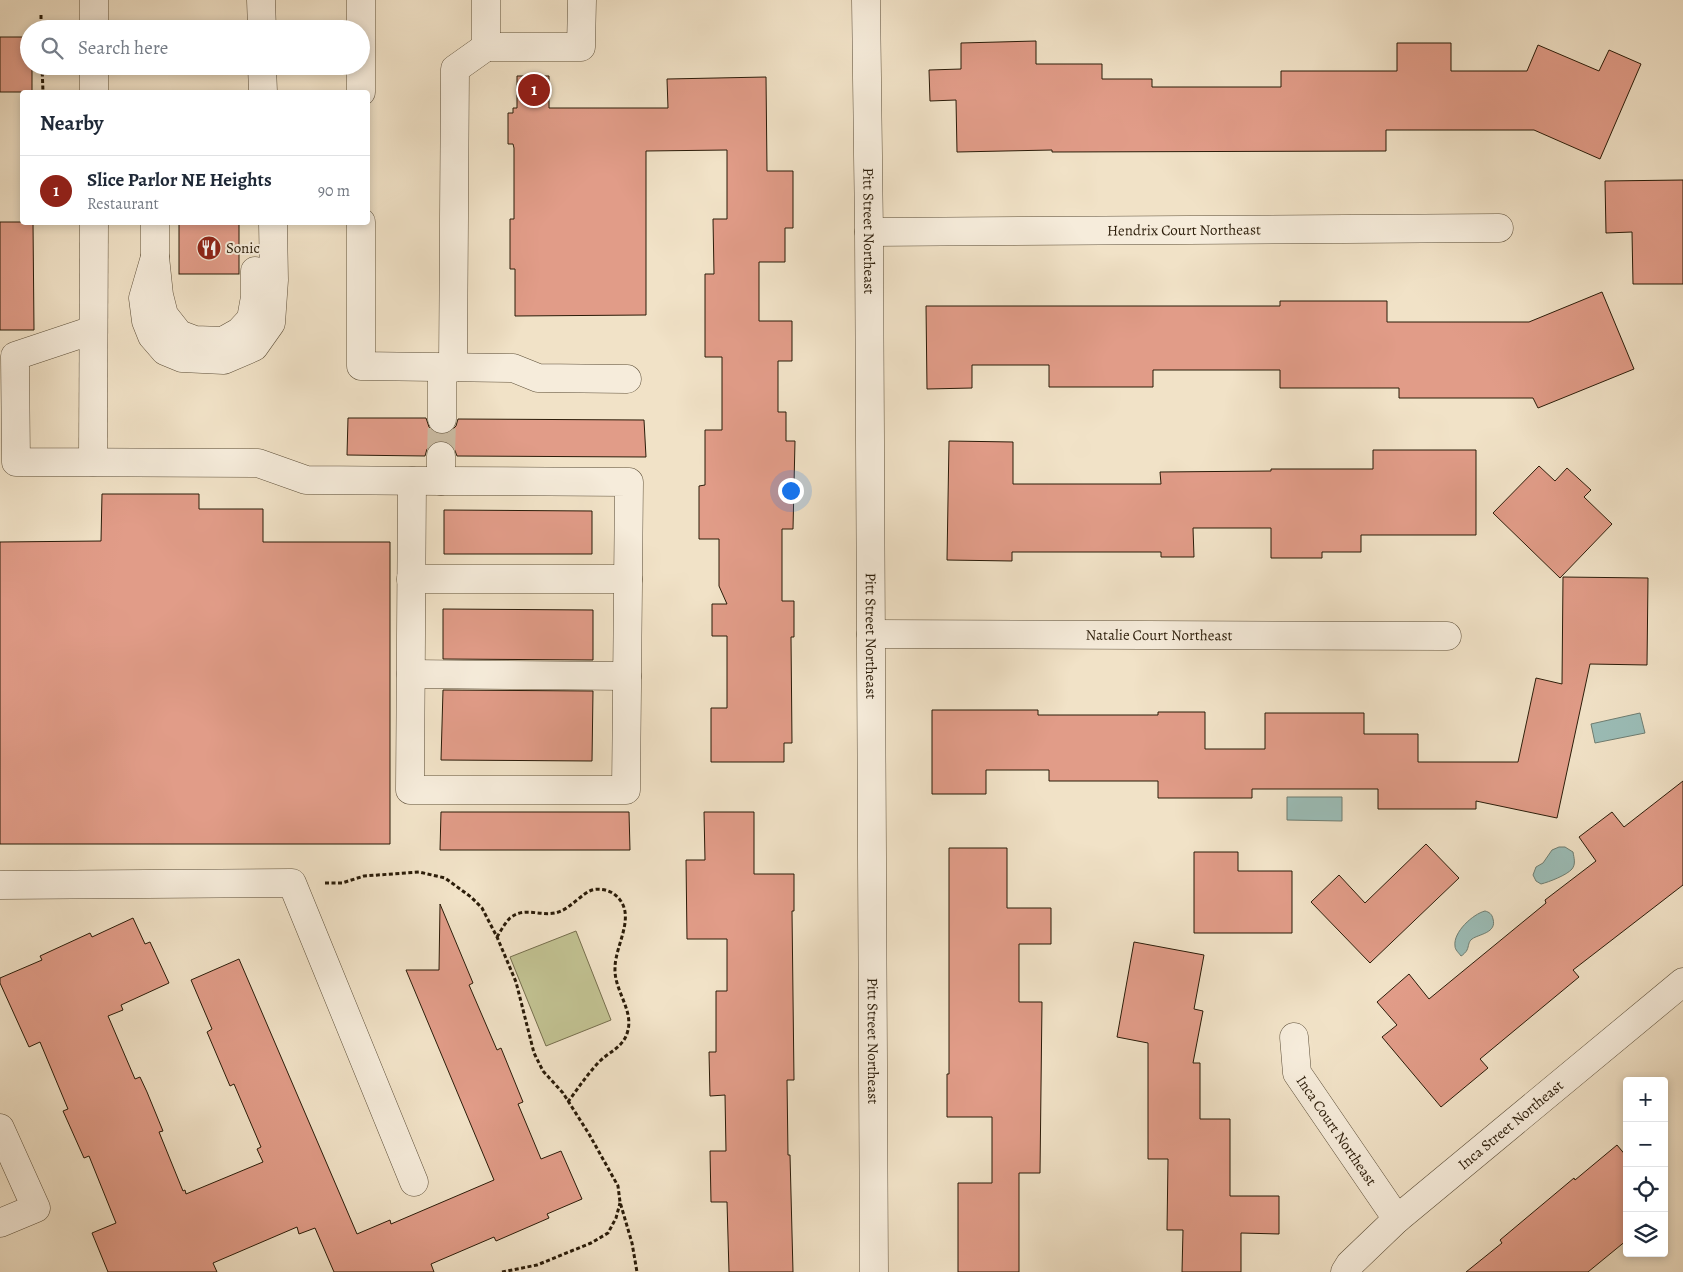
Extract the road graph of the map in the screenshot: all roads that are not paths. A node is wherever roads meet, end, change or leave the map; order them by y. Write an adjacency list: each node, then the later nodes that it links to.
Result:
1 (94, 0): 7 (street)
2 (261, 0): 8 (street)
3 (361, 0): 9 (street)
4 (486, 0): 10 (street)
5 (582, 0): 10 (street)
6 (866, 0): 23 (street, Pitt Street Northeast)
7 (94, 20)
8 (262, 20)
9 (361, 20)
10 (486, 46): 26 (street)
11 (94, 75): 14 (street)
12 (262, 75): 15 (street)
13 (361, 75): 16 (street)
14 (94, 90)
15 (263, 90)
16 (361, 90)
17 (94, 225): 25 (street)
18 (155, 225): 24 (street)
19 (255, 225): 24 (street)
20 (273, 225): 24 (street)
21 (361, 225): 26 (street)
22 (1499, 228): 23 (street, Hendrix Court Northeast)
23 (869, 232): 33 (street, Pitt Street Northeast)
24 (155, 257)
25 (93, 330): 29 (street); 29 (street)
26 (448, 367): 27 (street); 28 (street)
27 (627, 379)
28 (442, 418)
29 (93, 462): 30 (street)
30 (412, 481): 31 (street); 32 (street)
31 (411, 579): 32 (street); 35 (street)
32 (628, 579): 36 (street)
33 (871, 634): 34 (street, Natalie Court Northeast); 44 (street, Pitt Street Northeast)
34 (1447, 636)
35 (411, 674): 36 (street); 36 (street)
36 (627, 676)
37 (0, 885): 41 (street)
38 (1683, 982): 42 (street, Inca Street Northeast)
39 (1294, 1037): 42 (street, Inca Court Northeast)
40 (0, 1128): 43 (street)
41 (414, 1182)
42 (1397, 1218): 45 (street, Inca Street Northeast)
43 (0, 1223)
44 (874, 1272)
45 (1345, 1272)

